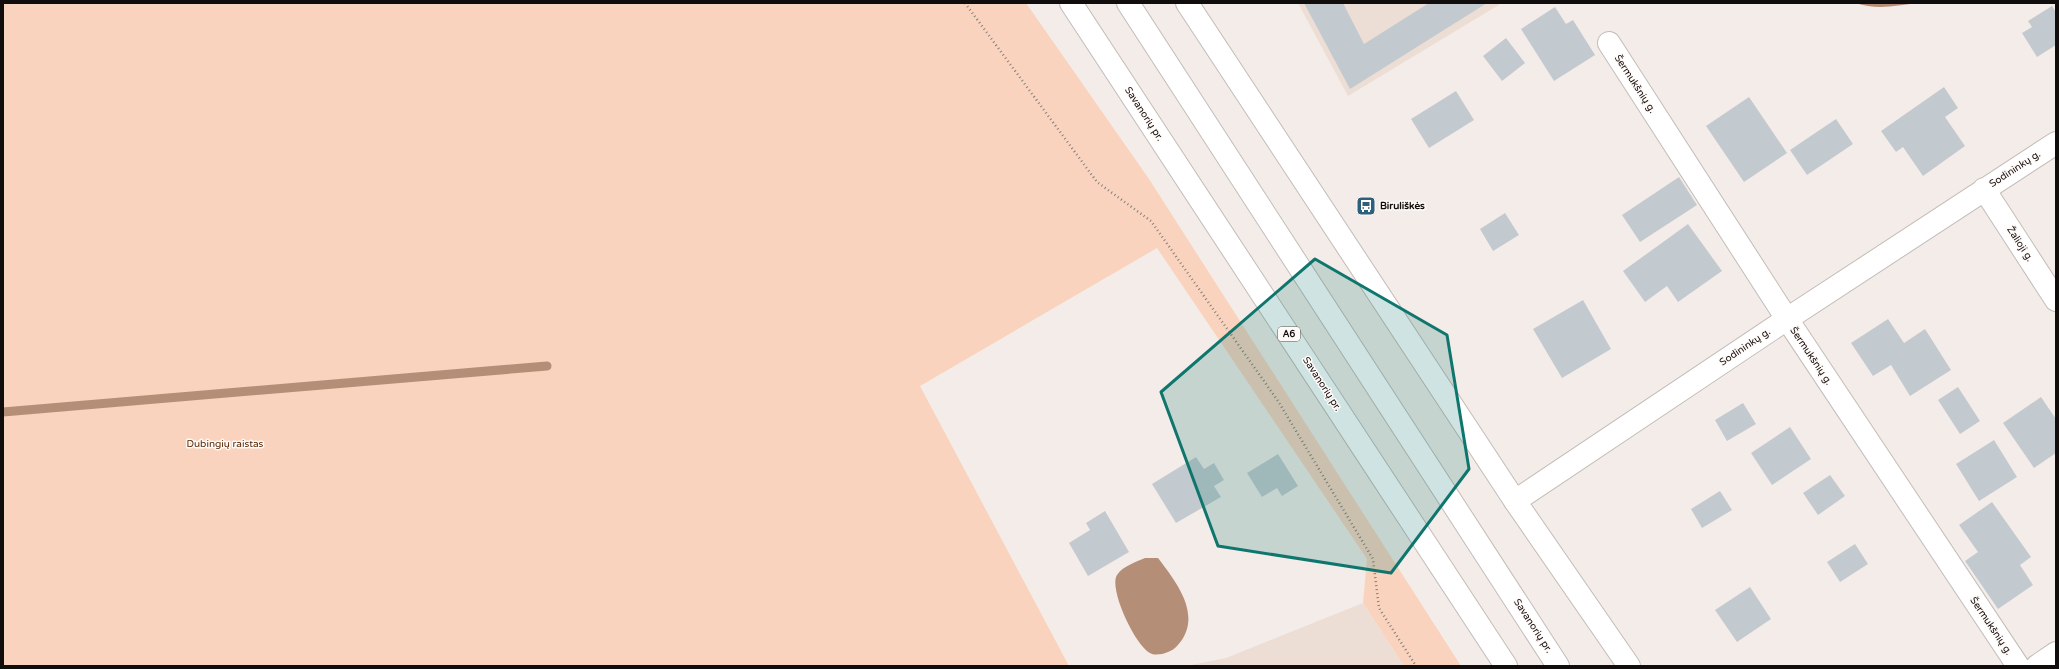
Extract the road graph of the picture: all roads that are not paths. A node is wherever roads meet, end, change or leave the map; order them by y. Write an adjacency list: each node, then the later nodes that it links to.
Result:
1 (1070, 3): 11 (main road, Savanorių pr. / A6)
2 (1128, 3): 12 (main road, Savanorių pr.)
3 (1187, 3): 9 (main road)
4 (1609, 43): 8 (main road, Šermukšnių g.)
5 (2056, 143): 6 (main road, Sodininkų g.)
6 (1984, 189): 7 (main road, Žalioji g.); 8 (main road, Sodininkų g.)
7 (2056, 300)
8 (1787, 319): 9 (main road, Sodininkų g.); 14 (main road, Šermukšnių g.)
9 (1515, 501): 13 (main road)
10 (2056, 653): 15 (main road)
11 (1506, 666)
12 (1558, 666)
13 (1629, 666)
14 (2018, 666)
15 (2037, 666)

